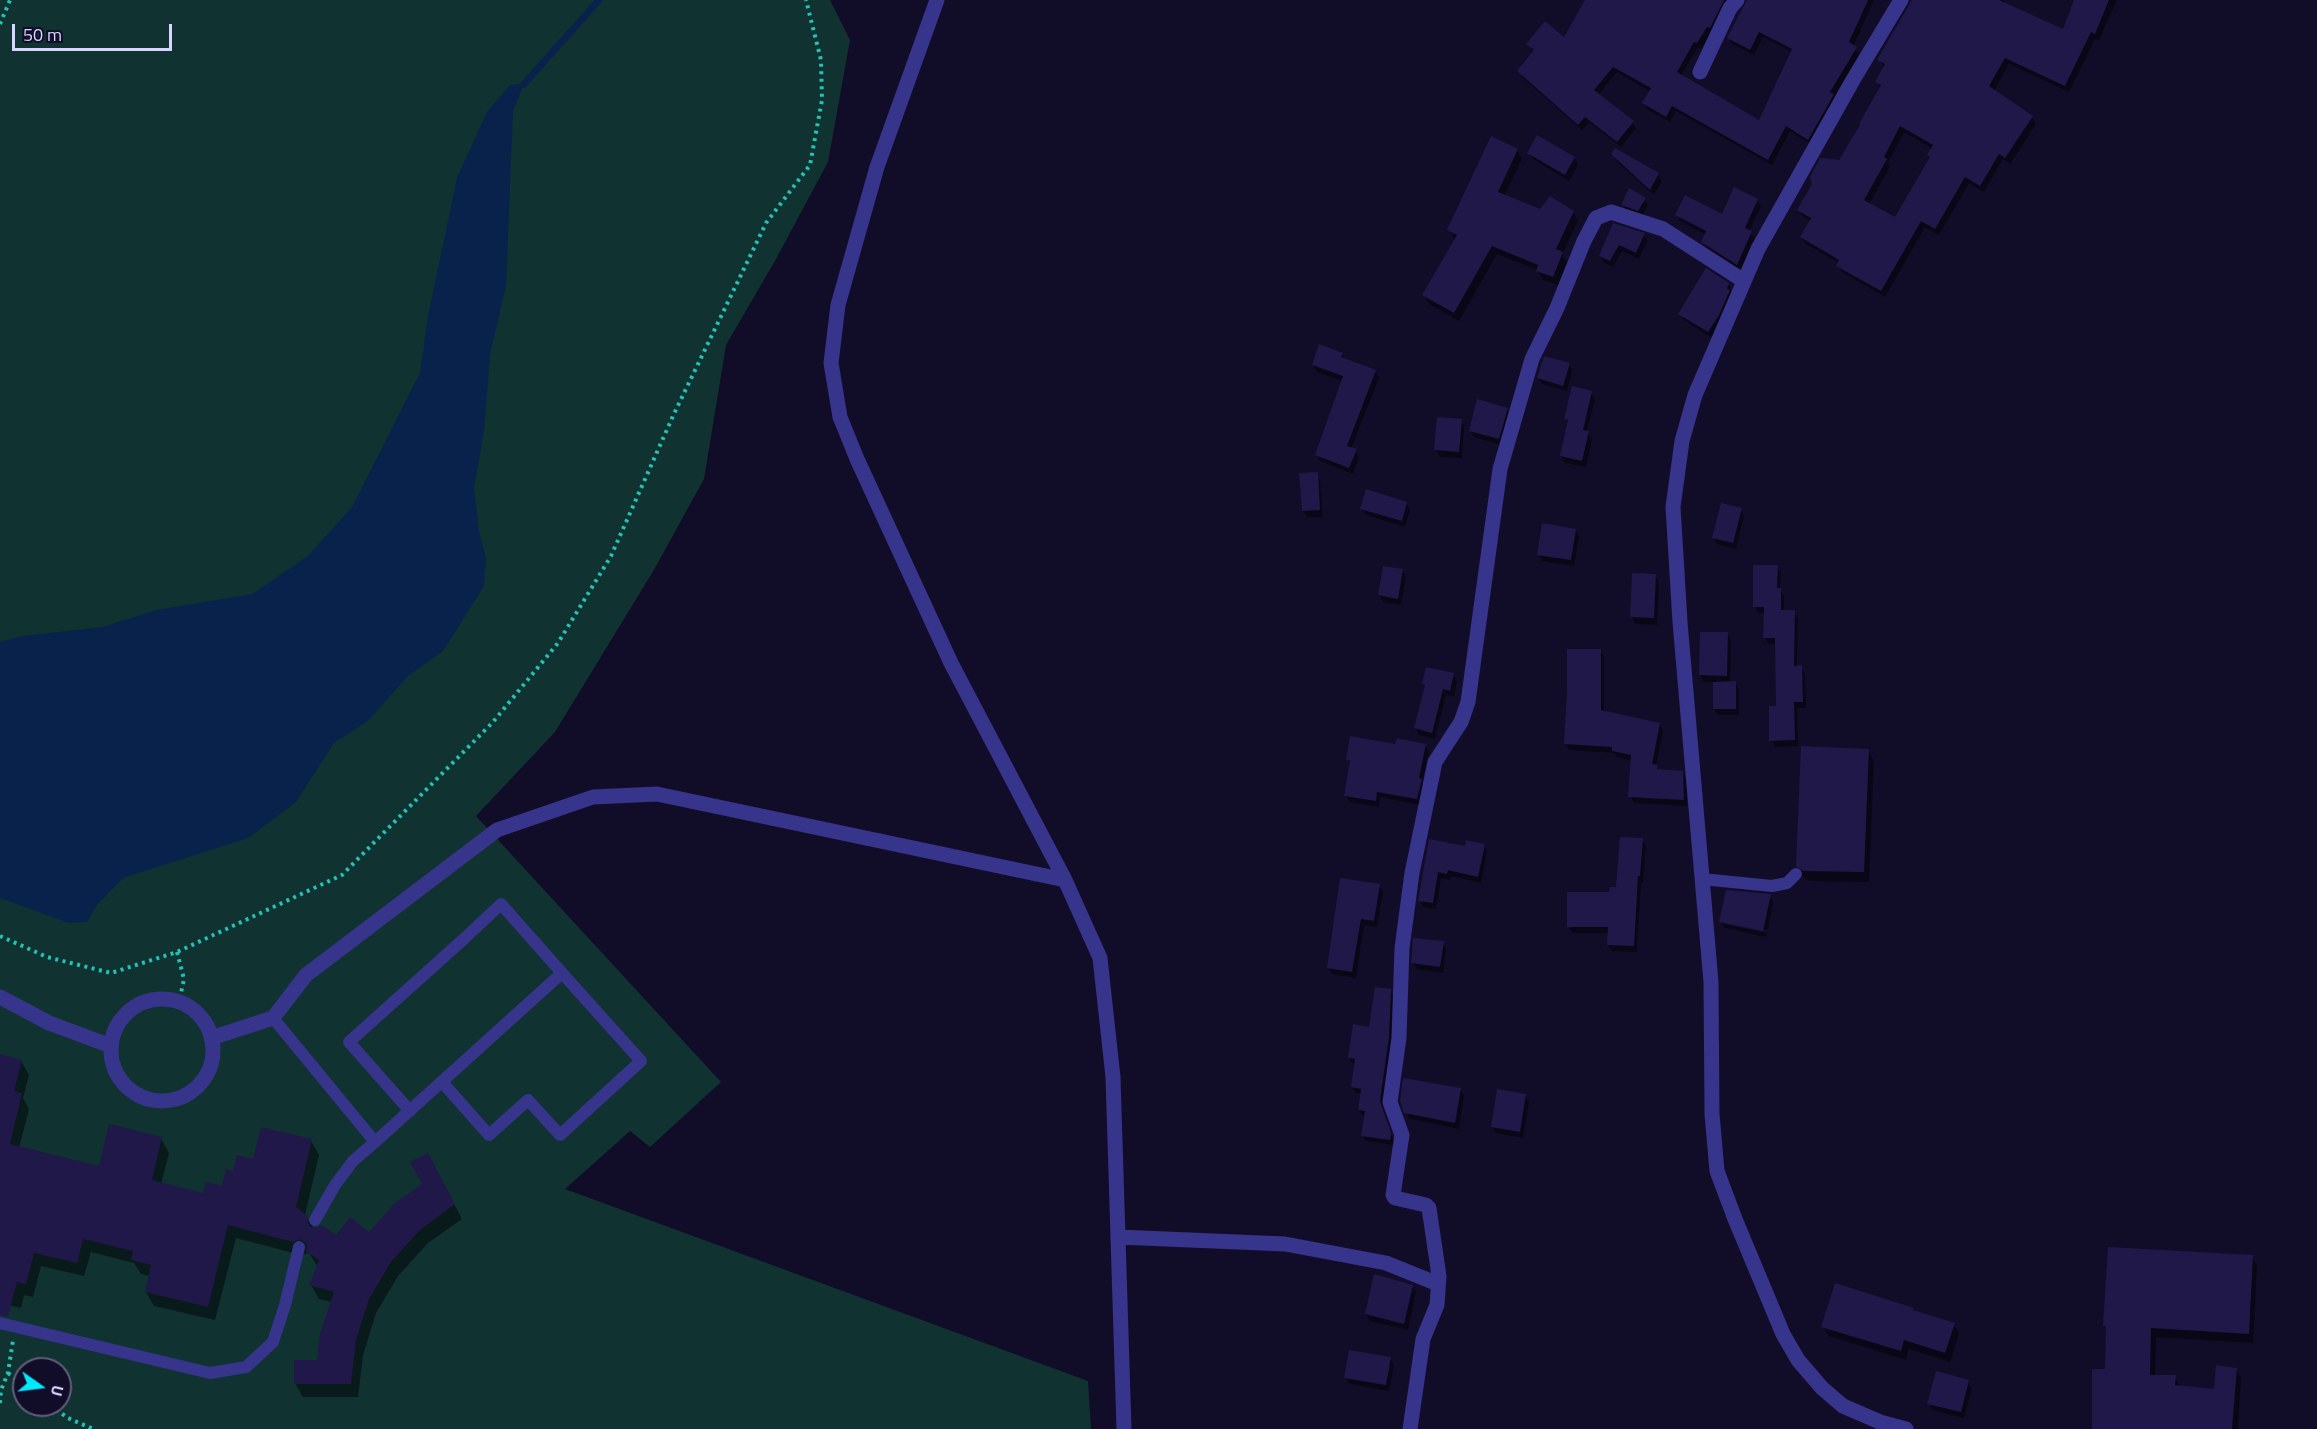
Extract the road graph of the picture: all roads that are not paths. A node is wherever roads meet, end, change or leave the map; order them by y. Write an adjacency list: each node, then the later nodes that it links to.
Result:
1 (937, 0): 8 (street)
2 (1737, 0): 4 (street)
3 (1901, 0): 5 (street)
4 (1700, 72)
5 (1744, 281): 7 (street); 20 (street)
6 (1796, 874): 7 (lane)
7 (1702, 879): 24 (street)
8 (1065, 880): 11 (street); 18 (street)
9 (562, 973): 14 (lane); 14 (lane); 15 (lane)
10 (0, 997): 13 (street)
11 (273, 1018): 12 (street); 16 (lane)
12 (211, 1038): 13 (street); 13 (street)
13 (111, 1046)
14 (442, 1082): 15 (lane)
15 (410, 1111): 16 (lane)
16 (375, 1142): 17 (lane)
17 (315, 1220)
18 (1118, 1238): 20 (street); 22 (street)
19 (299, 1247): 21 (lane)
20 (1438, 1284): 23 (street)
21 (0, 1323)
22 (1124, 1429)
23 (1410, 1429)
24 (1906, 1429)

